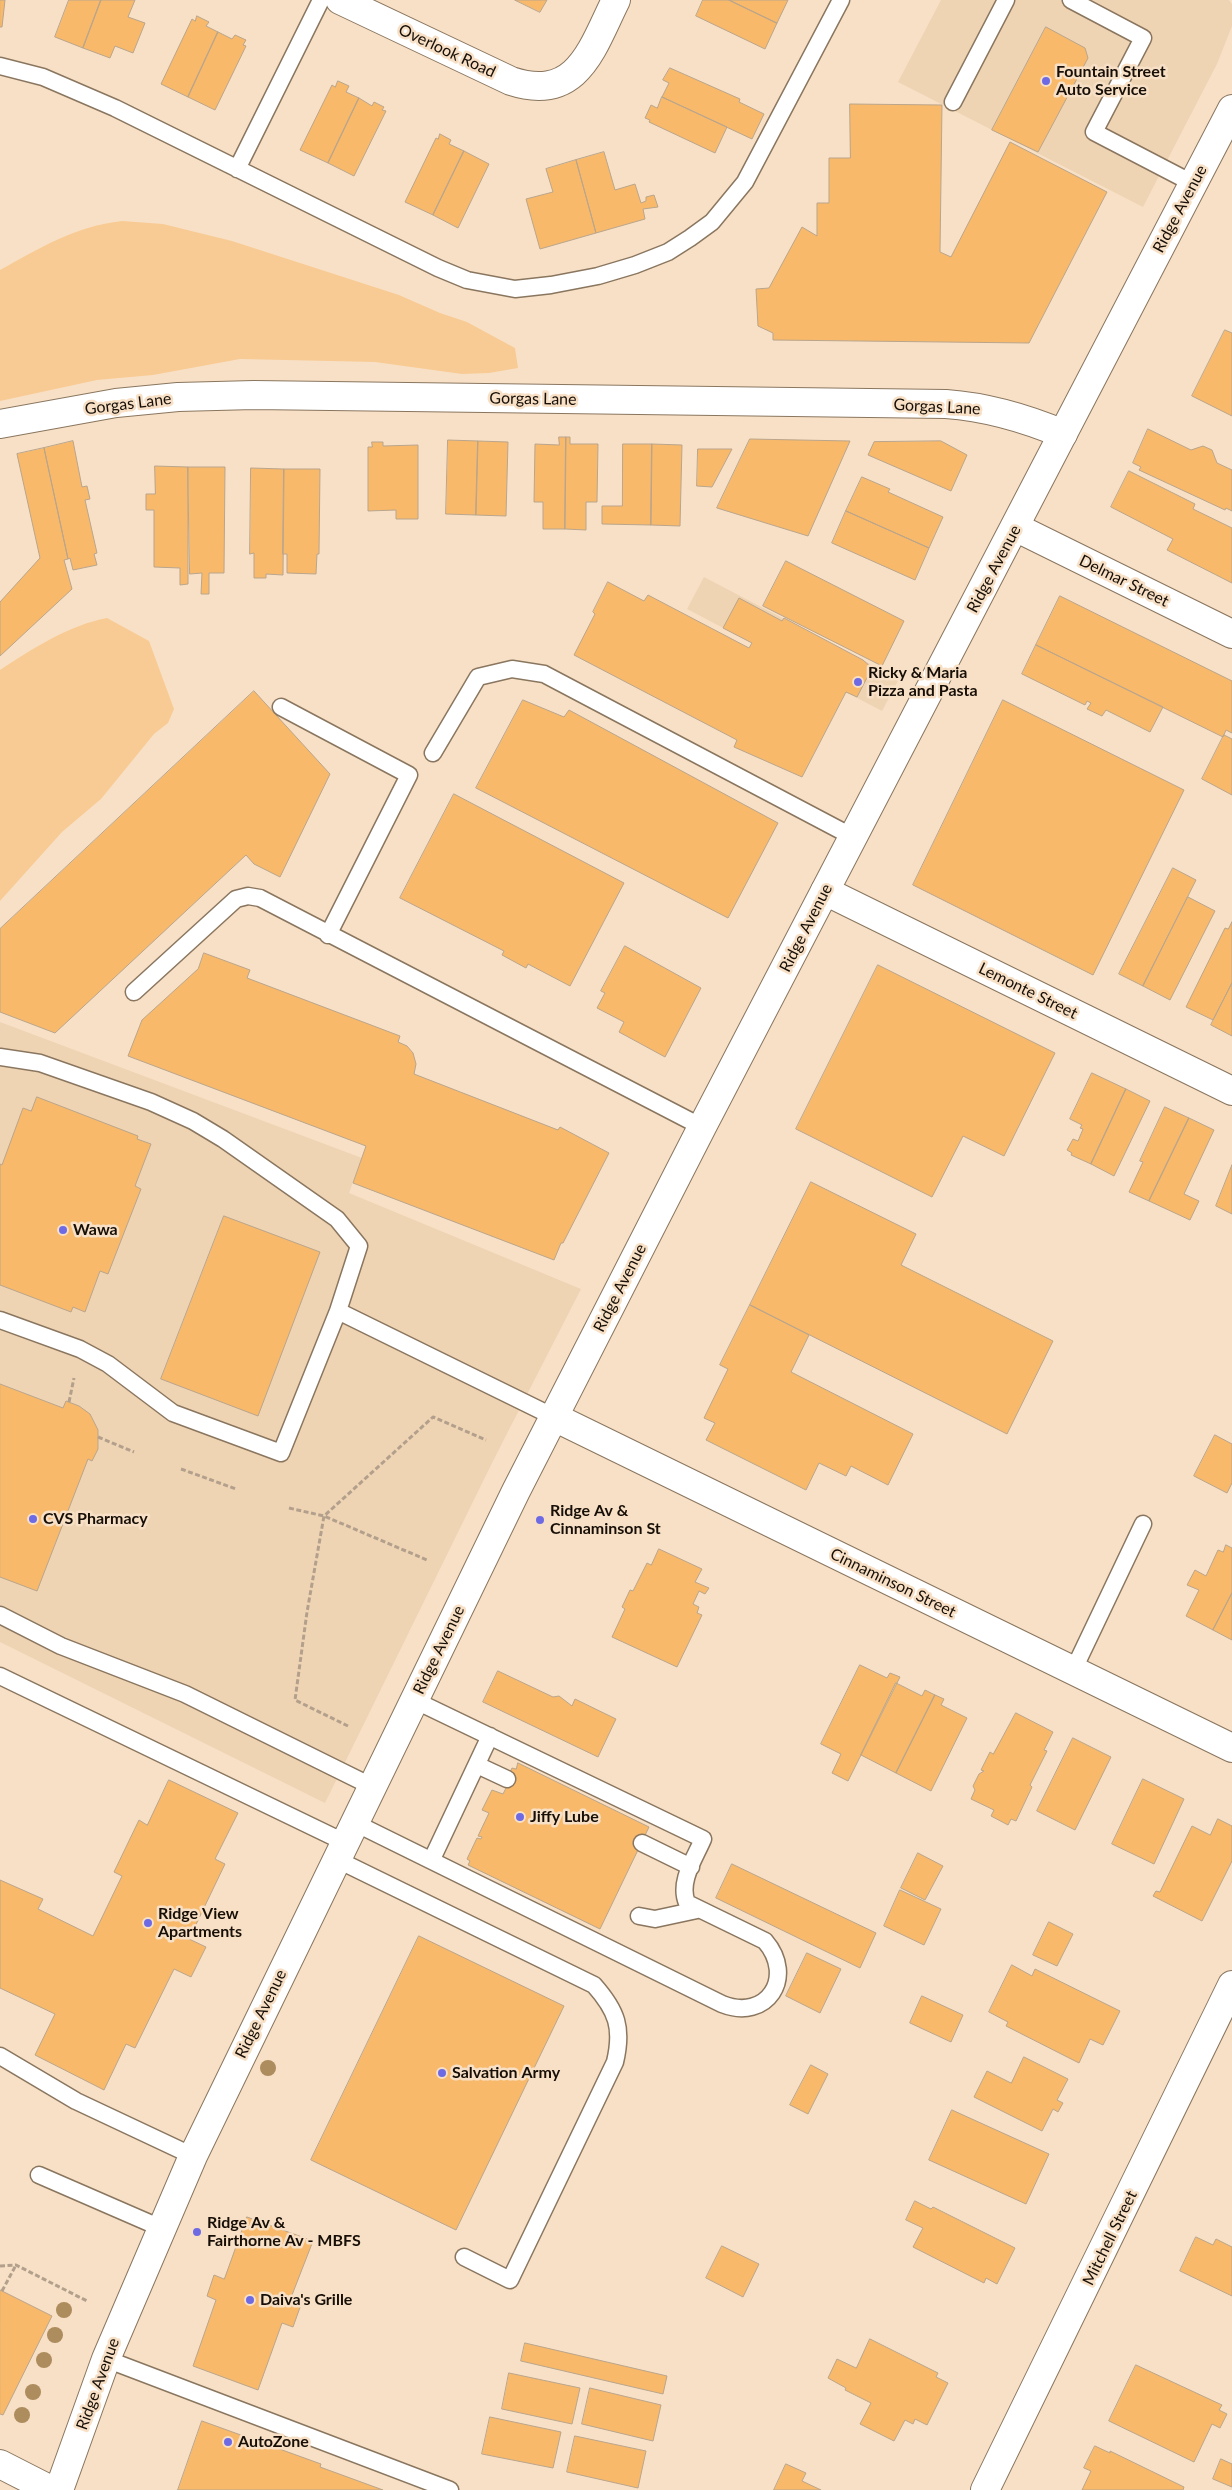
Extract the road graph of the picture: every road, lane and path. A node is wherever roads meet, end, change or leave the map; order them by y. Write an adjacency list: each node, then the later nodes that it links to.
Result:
1 (321, 0): 10 (lane)
2 (340, 0): 3 (street, Overlook Road)
3 (616, 0)
4 (841, 0): 10 (lane)
5 (1006, 0): 8 (lane)
6 (1071, 0): 11 (lane)
7 (0, 66): 10 (lane)
8 (953, 102)
9 (1232, 109): 11 (street, Ridge Avenue)
10 (237, 169)
11 (1194, 184): 13 (street, Ridge Avenue)
12 (0, 424): 13 (street, Gorgas Lane)
13 (1063, 434): 14 (street, Ridge Avenue)
14 (1015, 527): 15 (street, Delmar Street); 18 (street, Ridge Avenue)
15 (1232, 634)
16 (281, 707): 20 (lane)
17 (433, 753): 18 (lane)
18 (853, 837): 19 (street, Ridge Avenue)
19 (825, 891): 23 (street, Lemonte Street); 24 (street, Ridge Avenue)
20 (328, 935): 21 (lane); 24 (lane)
21 (134, 992)
22 (0, 1057): 25 (lane)
23 (1232, 1091)
24 (702, 1127): 29 (street, Ridge Avenue)
25 (338, 1311): 26 (lane); 29 (lane)
26 (0, 1320)
27 (75, 1373): 28 (path)
28 (69, 1402)
29 (554, 1417): 40 (street, Cinnaminson Street); 42 (street, Ridge Avenue)
30 (98, 1437): 32 (path)
31 (486, 1440): 36 (path)
32 (134, 1452)
33 (181, 1469): 34 (path)
34 (236, 1489)
35 (289, 1508): 36 (path)
36 (324, 1516): 38 (path); 43 (path)
37 (1143, 1524): 40 (lane)
38 (427, 1560)
39 (0, 1615): 48 (lane)
40 (1073, 1671): 45 (street, Cinnaminson Street)
41 (0, 1676): 49 (lane)
42 (414, 1700): 44 (lane); 48 (street, Ridge Avenue)
43 (348, 1726)
44 (490, 1736): 46 (lane); 52 (lane)
45 (1232, 1748)
46 (477, 1764): 47 (lane); 51 (lane)
47 (507, 1779)
48 (372, 1786): 49 (street, Ridge Avenue)
49 (344, 1841): 51 (lane); 57 (street, Ridge Avenue); 60 (lane)
50 (642, 1843): 52 (lane)
51 (432, 1859): 53 (lane)
52 (691, 1867): 53 (lane)
53 (697, 1910): 54 (lane)
54 (639, 1916)
55 (1232, 1985): 70 (street, Mitchell Street)
56 (0, 2056): 57 (lane)
57 (193, 2156): 59 (street, Ridge Avenue)
58 (40, 2175): 59 (lane)
59 (160, 2228): 65 (street, Ridge Avenue)
60 (464, 2256)
61 (16, 2265): 62 (path); 63 (path); 64 (path)
62 (0, 2266)
63 (2, 2290)
64 (87, 2301)
65 (106, 2359): 68 (street, Ridge Avenue); 69 (lane)
66 (0, 2464): 67 (street)
67 (51, 2490)
68 (59, 2490)
69 (450, 2490)
70 (985, 2490)

